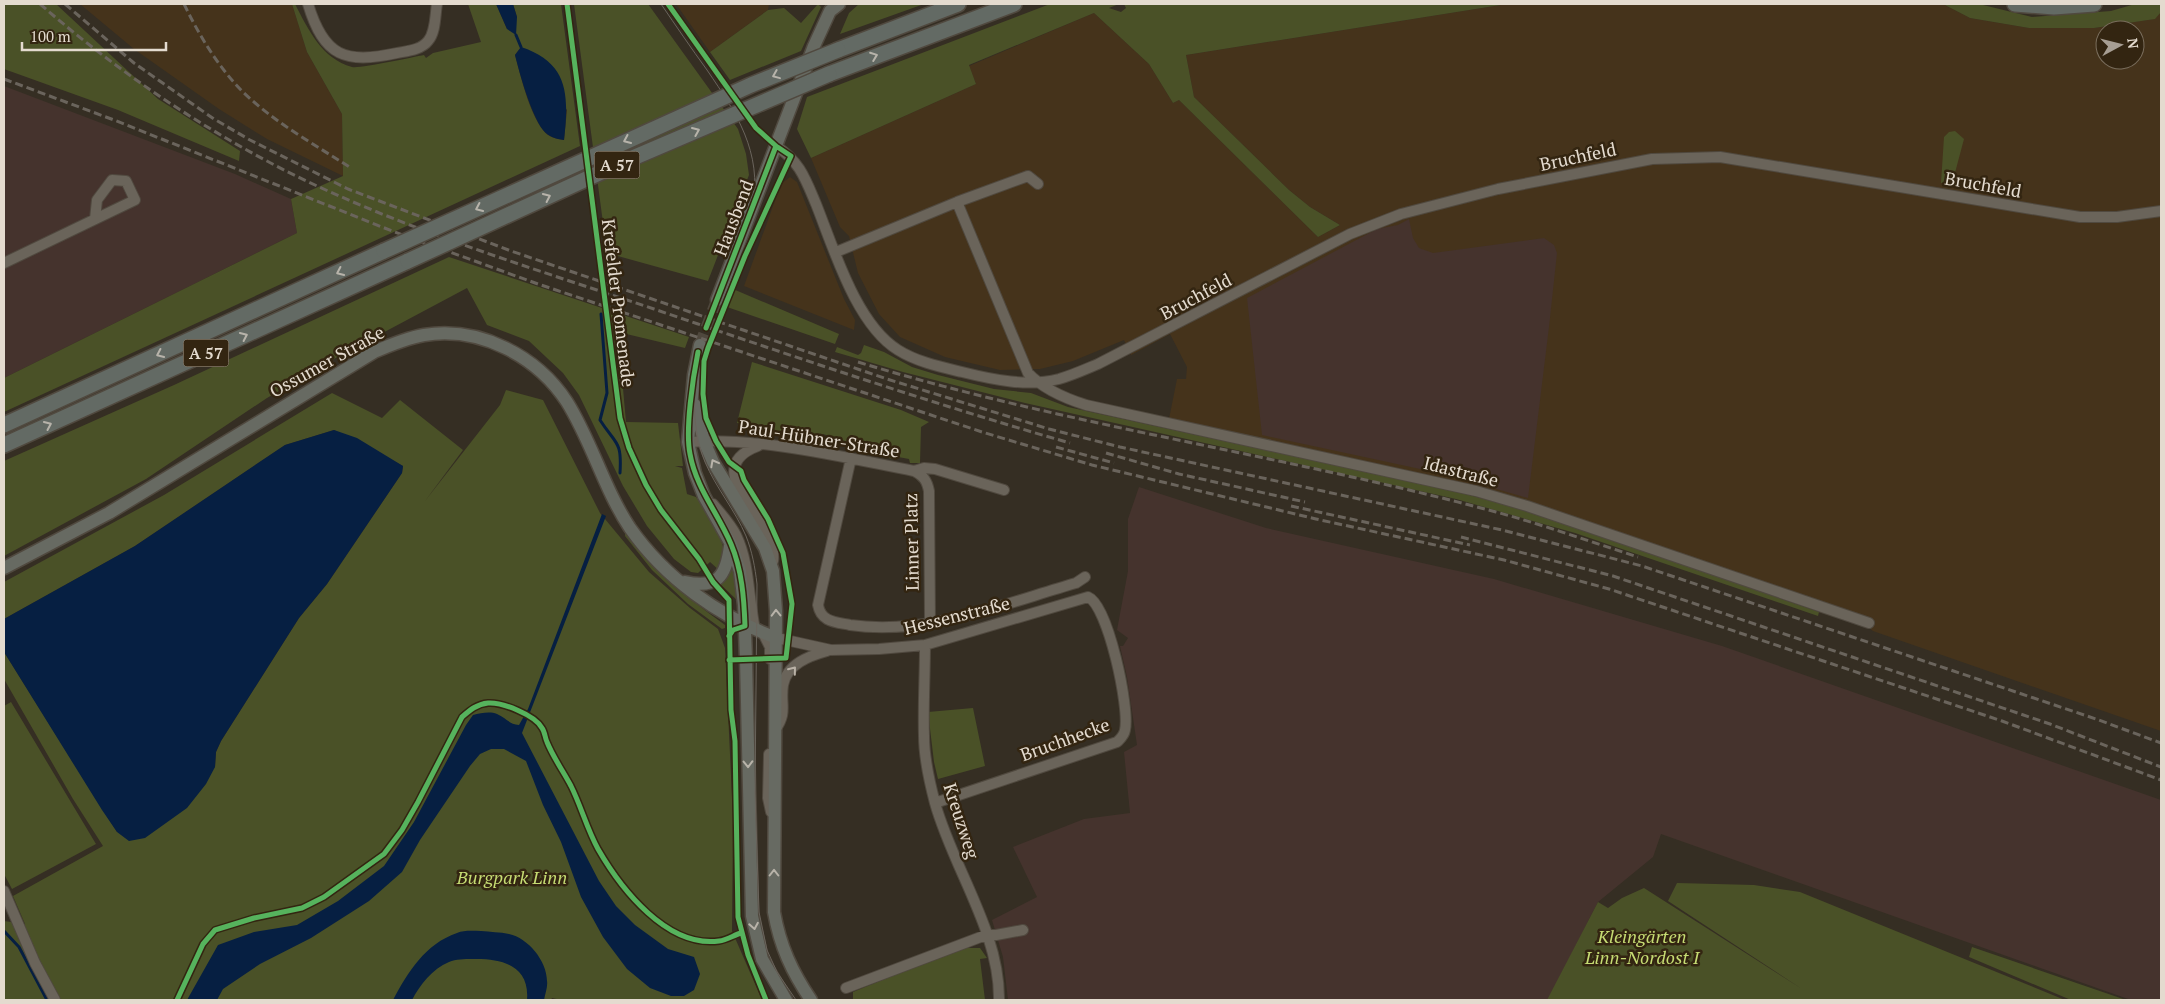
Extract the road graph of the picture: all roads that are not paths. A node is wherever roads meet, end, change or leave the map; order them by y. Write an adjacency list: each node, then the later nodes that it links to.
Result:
1 (308, 4): 2 (street)
2 (437, 4)
3 (839, 4): 8 (main road, Hausbend)
4 (958, 4): 19 (highway, A 57, one-way to 19, bridge)
5 (1014, 4): 22 (highway, A 57, one-way to 5, bridge)
6 (2015, 4): 7 (highway)
7 (2094, 4)
8 (776, 146): 13 (street, Bruchfeld); 15 (main road, Hausbend)
9 (1038, 184): 10 (street)
10 (957, 202): 13 (street); 18 (street)
11 (2161, 211): 18 (street, Bruchfeld)
12 (95, 219): 14 (street)
13 (836, 252): 18 (street, Bruchfeld)
14 (4, 262)
15 (717, 300)
16 (700, 345): 17 (main road)
17 (694, 378): 20 (main road); 21 (main road)
18 (1037, 382): 35 (street, Idastraße)
19 (4, 425)
20 (704, 441): 21 (street, Paul-Hübner-Straße); 23 (street, Paul-Hübner-Straße); 29 (main road, one-way to 20)
21 (688, 442): 27 (main road)
22 (4, 445)
23 (760, 445): 24 (street, Paul-Hübner-Straße); 29 (street)
24 (851, 458): 25 (street, Paul-Hübner-Straße); 34 (street)
25 (914, 471): 26 (street, Linner Platz); 34 (street, Linner Platz)
26 (1004, 490)
27 (702, 492): 28 (main road); 36 (street)
28 (731, 544): 32 (main road); 36 (main road)
29 (772, 567): 37 (main road, one-way to 29)
30 (4, 568): 32 (main road, Ossumer Straße)
31 (1085, 577): 34 (street)
32 (679, 581): 36 (main road, Ossumer Straße)
33 (1088, 597): 38 (street, Hessenstraße); 41 (street, Bruchhecke)
34 (930, 623)
35 (1869, 623)
36 (754, 629): 37 (main road, Ossumer Straße); 42 (street); 48 (main road, one-way to 48)
37 (777, 638): 39 (street, Hessenstraße); 40 (main road)
38 (925, 645): 39 (street, Hessenstraße); 41 (street, Kreuzweg)
39 (831, 650): 40 (street, Hessenstraße, one-way to 39)
40 (775, 730): 42 (main road)
41 (935, 803): 45 (street, Kreuzweg)
42 (775, 830): 49 (main road, one-way to 42)
43 (4, 891): 47 (street)
44 (1023, 930): 45 (street)
45 (986, 935): 46 (street); 50 (street, Kreuzweg)
46 (846, 988)
47 (55, 1000)
48 (786, 1000)
49 (811, 1000)
50 (999, 1000)

